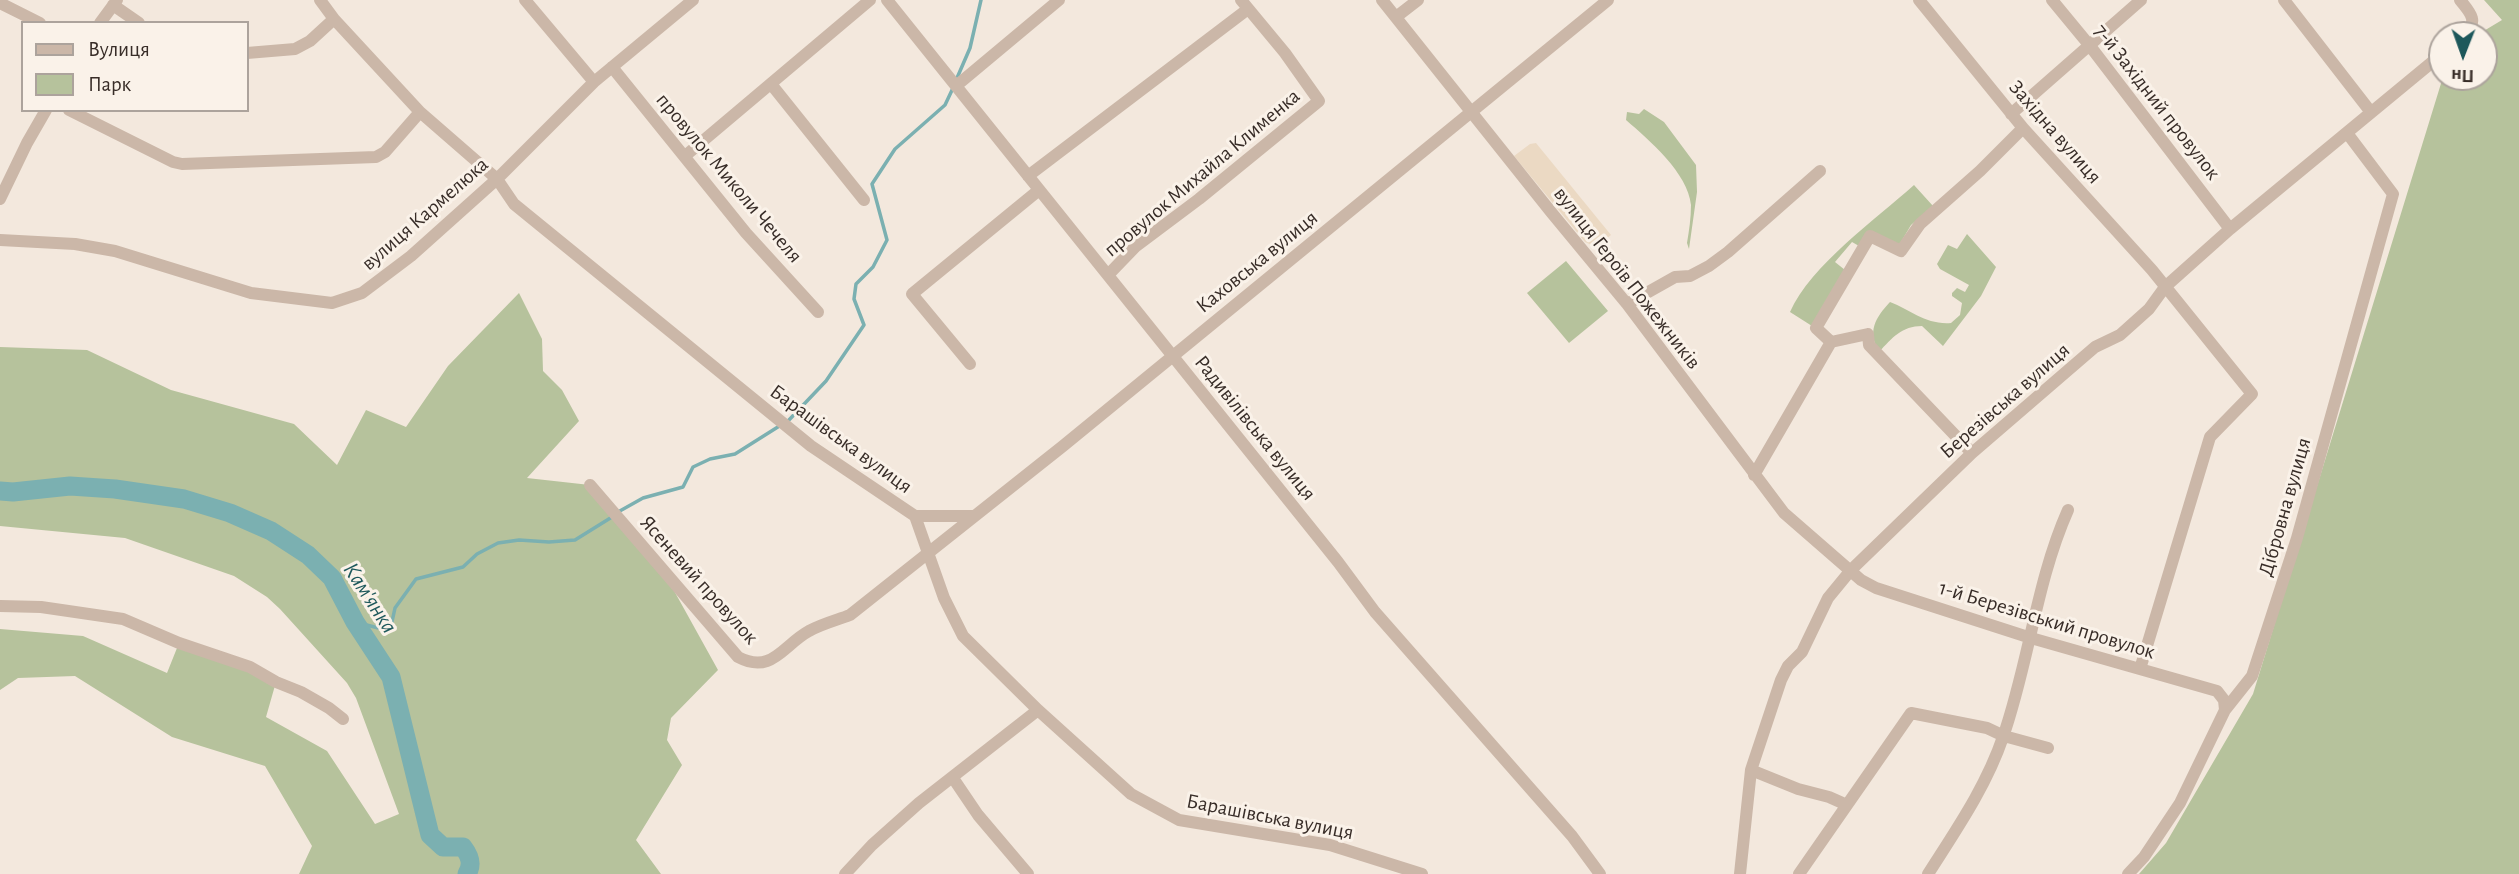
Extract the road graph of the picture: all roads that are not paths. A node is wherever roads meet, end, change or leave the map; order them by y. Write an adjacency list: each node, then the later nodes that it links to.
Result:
1 (320, 0): 19 (street, Барашівська вулиця)
2 (525, 0): 28 (street)
3 (693, 0): 27 (street, вулиця Кармелюка)
4 (870, 0): 29 (street)
5 (887, 0): 30 (street, Радивілівська вулиця)
6 (1059, 0): 30 (street)
7 (1382, 0): 18 (street, вулиця Героїв Пожежників)
8 (1418, 0): 18 (street)
9 (1608, 0): 35 (street, Каховська вулиця)
10 (1919, 0): 36 (street, Західна вулиця)
11 (2052, 0): 24 (street, 7-й Західний провулок)
12 (2141, 0): 24 (street)
13 (2284, 0): 31 (street)
14 (2460, 0): 23 (street)
15 (0, 3): 20 (street)
16 (115, 3): 21 (street); 22 (street)
17 (1244, 4): 41 (street); 48 (street, провулок Михайла Клименка)
18 (1396, 18): 35 (street, вулиця Героїв Пожежників)
19 (334, 19): 25 (street); 34 (street, Барашівська вулиця)
20 (36, 21)
21 (102, 21)
22 (137, 21)
23 (2473, 21)
24 (2090, 46): 36 (street); 46 (street, 7-й Західний провулок)
25 (248, 53)
26 (2428, 65): 31 (street, Березівська вулиця)
27 (612, 67): 28 (street, вулиця Кармелюка); 39 (street, провулок Миколи Чечеля)
28 (594, 82): 42 (street, вулиця Кармелюка)
29 (771, 84): 39 (street); 45 (street)
30 (956, 86): 41 (street, Радивілівська вулиця)
31 (2370, 111): 38 (street, Березівська вулиця)
32 (45, 112): 44 (street)
33 (73, 112): 34 (street)
34 (420, 112): 42 (street, Барашівська вулиця)
35 (1471, 113): 50 (street, вулиця Героїв Пожежників); 53 (street, Каховська вулиця)
36 (2011, 114): 37 (street, Західна вулиця)
37 (2023, 128): 49 (street, Західна вулиця); 52 (street)
38 (2347, 133): 46 (street, Березівська вулиця); 67 (street, Дібровна вулиця)
39 (685, 156): 51 (street, провулок Миколи Чечеля)
40 (1820, 171): 50 (street)
41 (1028, 176): 43 (street, Радивілівська вулиця)
42 (497, 179): 47 (street, вулиця Кармелюка); 59 (street, Барашівська вулиця)
43 (1040, 190): 48 (street, Радивілівська вулиця); 54 (street)
44 (0, 199)
45 (864, 200)
46 (2230, 229): 49 (street, Березівська вулиця)
47 (0, 240)
48 (1108, 275): 53 (street, Радивілівська вулиця)
49 (2165, 287): 55 (street, Березівська вулиця); 65 (street, Західна вулиця)
50 (1627, 304): 56 (street, вулиця Героїв Пожежників)
51 (818, 313)
52 (1831, 342): 55 (street); 56 (street)
53 (1172, 355): 60 (street, Каховська вулиця); 77 (street, Радивілівська вулиця)
54 (970, 364)
55 (1972, 453): 62 (street, Березівська вулиця)
56 (1754, 475): 62 (street, вулиця Героїв Пожежників)
57 (590, 485): 61 (street, Ясеневий провулок)
58 (2068, 510): 64 (street)
59 (915, 516): 60 (street); 61 (street, Барашівська вулиця)
60 (973, 516): 61 (street, Каховська вулиця)
61 (929, 552): 66 (street, Барашівська вулиця)
62 (1851, 570): 64 (street, 1-й Березівський провулок); 71 (street, Березівська вулиця)
63 (0, 606): 68 (street)
64 (2031, 638): 65 (street, 1-й Березівський провулок); 69 (street)
65 (2140, 669): 67 (street, 1-й Березівський провулок)
66 (1038, 710): 72 (street); 76 (street, Барашівська вулиця)
67 (2225, 710): 81 (street, Дібровна вулиця)
68 (343, 719)
69 (2004, 736): 70 (street); 73 (street); 80 (street)
70 (2049, 748)
71 (1752, 770): 73 (street); 78 (street, Березівська вулиця)
72 (953, 778): 74 (street); 75 (street)
73 (1847, 805): 79 (street)
74 (845, 874)
75 (1028, 874)
76 (1422, 874)
77 (1601, 874)
78 (1740, 874)
79 (1799, 874)
80 (1928, 874)
81 (2128, 874)

